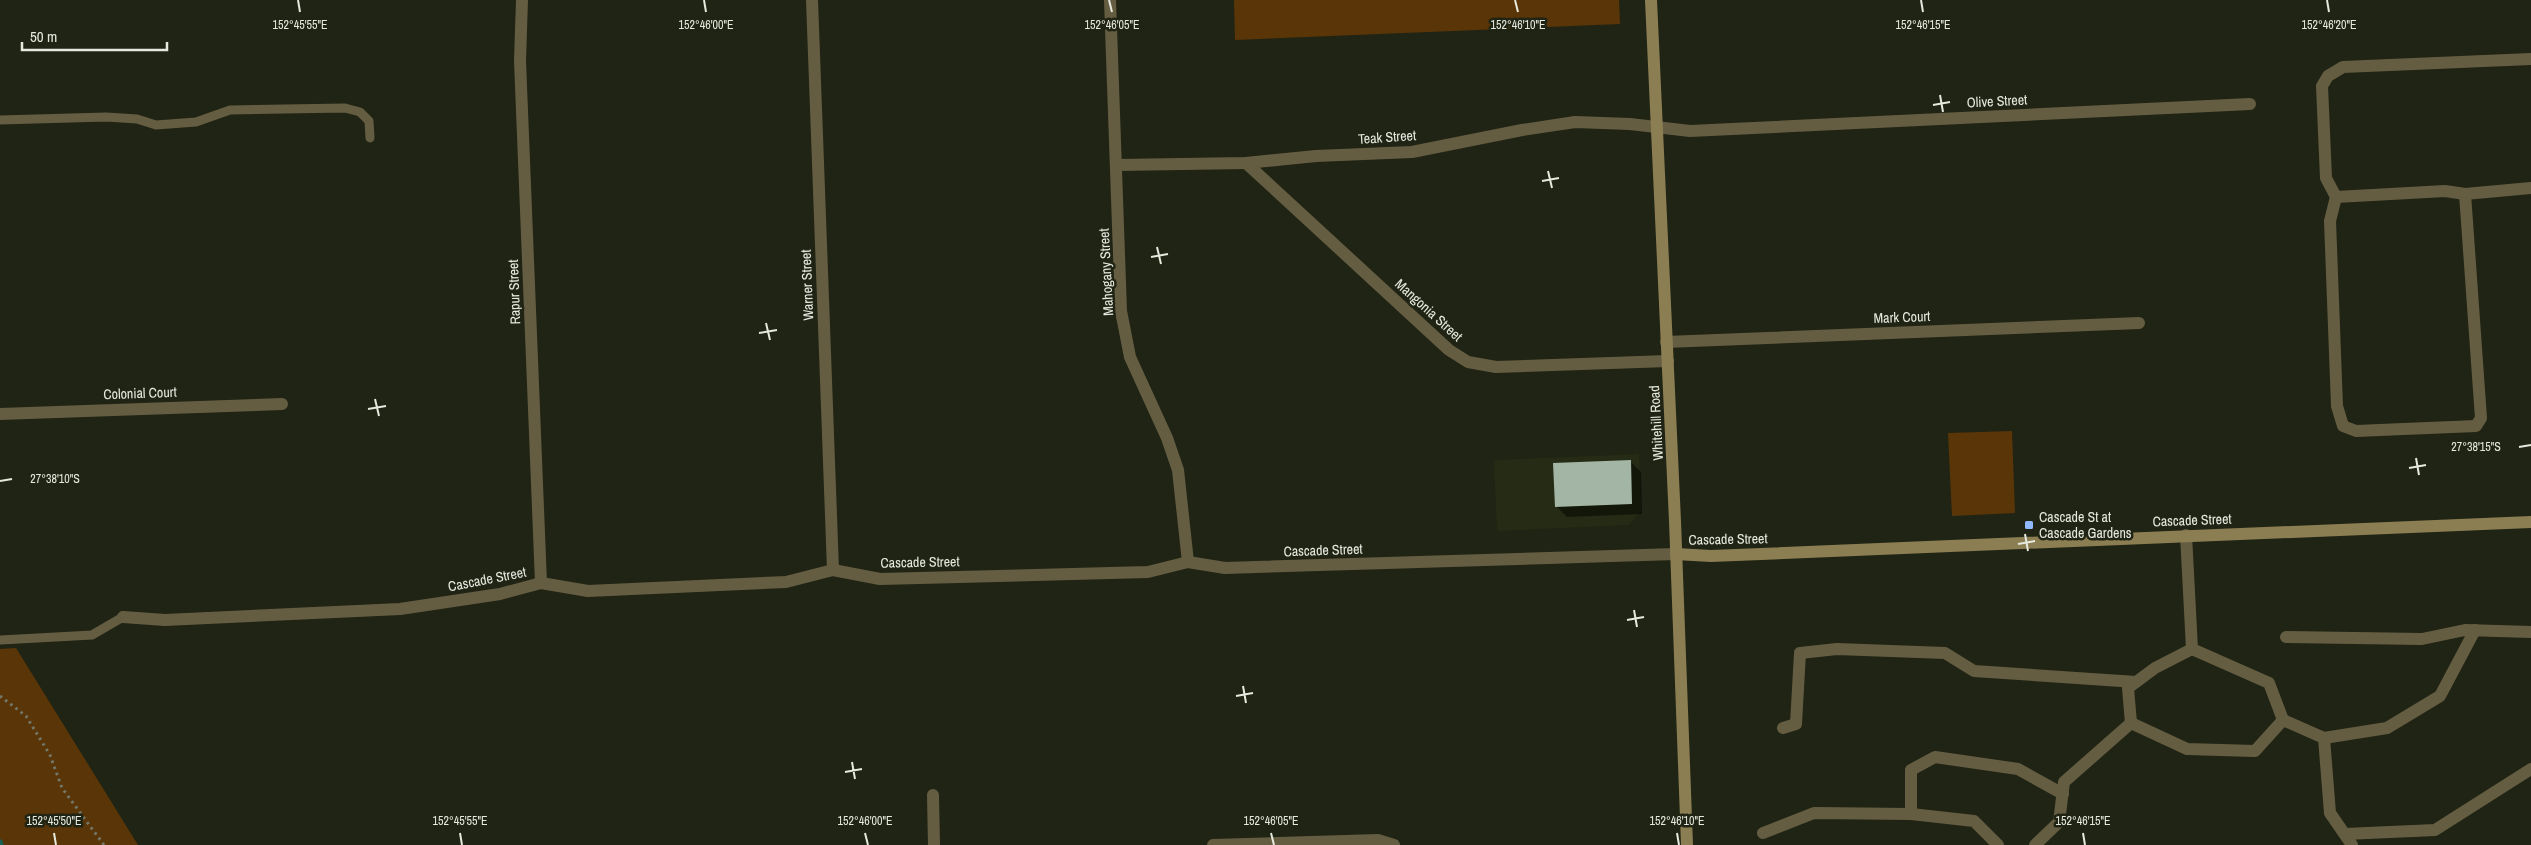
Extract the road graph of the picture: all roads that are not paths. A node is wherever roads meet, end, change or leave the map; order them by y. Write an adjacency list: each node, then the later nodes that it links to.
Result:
1 (522, 0): 25 (street, Rapur Street)
2 (812, 0): 24 (street, Warner Street)
3 (1110, 0): 11 (street, Mahogany Street)
4 (1651, 0): 8 (street, Whitehill Road)
5 (2531, 59): 14 (street)
6 (2250, 104): 8 (street, Olive Street)
7 (0, 120): 9 (lane)
8 (1656, 128): 10 (street, Teak Street); 16 (street, Whitehill Road)
9 (370, 138)
10 (1246, 163): 11 (street, Teak Street); 17 (street, Mangonia Street)
11 (1116, 165): 23 (street, Mahogany Street)
12 (2531, 188): 13 (street)
13 (2465, 194): 14 (street); 14 (street)
14 (2336, 197)
15 (2139, 323): 16 (street, Mark Court)
16 (1666, 342): 17 (street, Whitehill Road)
17 (1668, 361): 22 (street, Whitehill Road)
18 (282, 404): 19 (street, Colonial Court)
19 (0, 414)
20 (2531, 522): 21 (street, Cascade Street)
21 (2186, 535): 22 (street, Cascade Street); 31 (street)
22 (1676, 554): 23 (street, Cascade Street); 46 (street, Whitehill Road)
23 (1188, 562): 24 (street, Cascade Street)
24 (833, 570): 25 (street, Cascade Street)
25 (541, 583): 26 (street, Cascade Street)
26 (123, 617): 30 (lane)
27 (2475, 630): 28 (street); 29 (street); 36 (street)
28 (2531, 632)
29 (2286, 637)
30 (1, 640)
31 (2192, 649): 32 (street); 33 (street)
32 (2136, 682): 34 (street); 35 (street)
33 (2283, 720): 34 (street); 36 (street)
34 (2131, 724): 38 (street)
35 (1783, 728)
36 (2324, 738): 42 (street)
37 (2531, 769): 42 (street)
38 (2063, 794): 40 (street); 48 (street)
39 (933, 795): 43 (street)
40 (1911, 814): 41 (street); 47 (street)
41 (1763, 833)
42 (2349, 840)
43 (934, 845)
44 (1213, 845): 45 (street)
45 (1394, 845)
46 (1687, 845)
47 (1998, 845)
48 (2035, 845)

